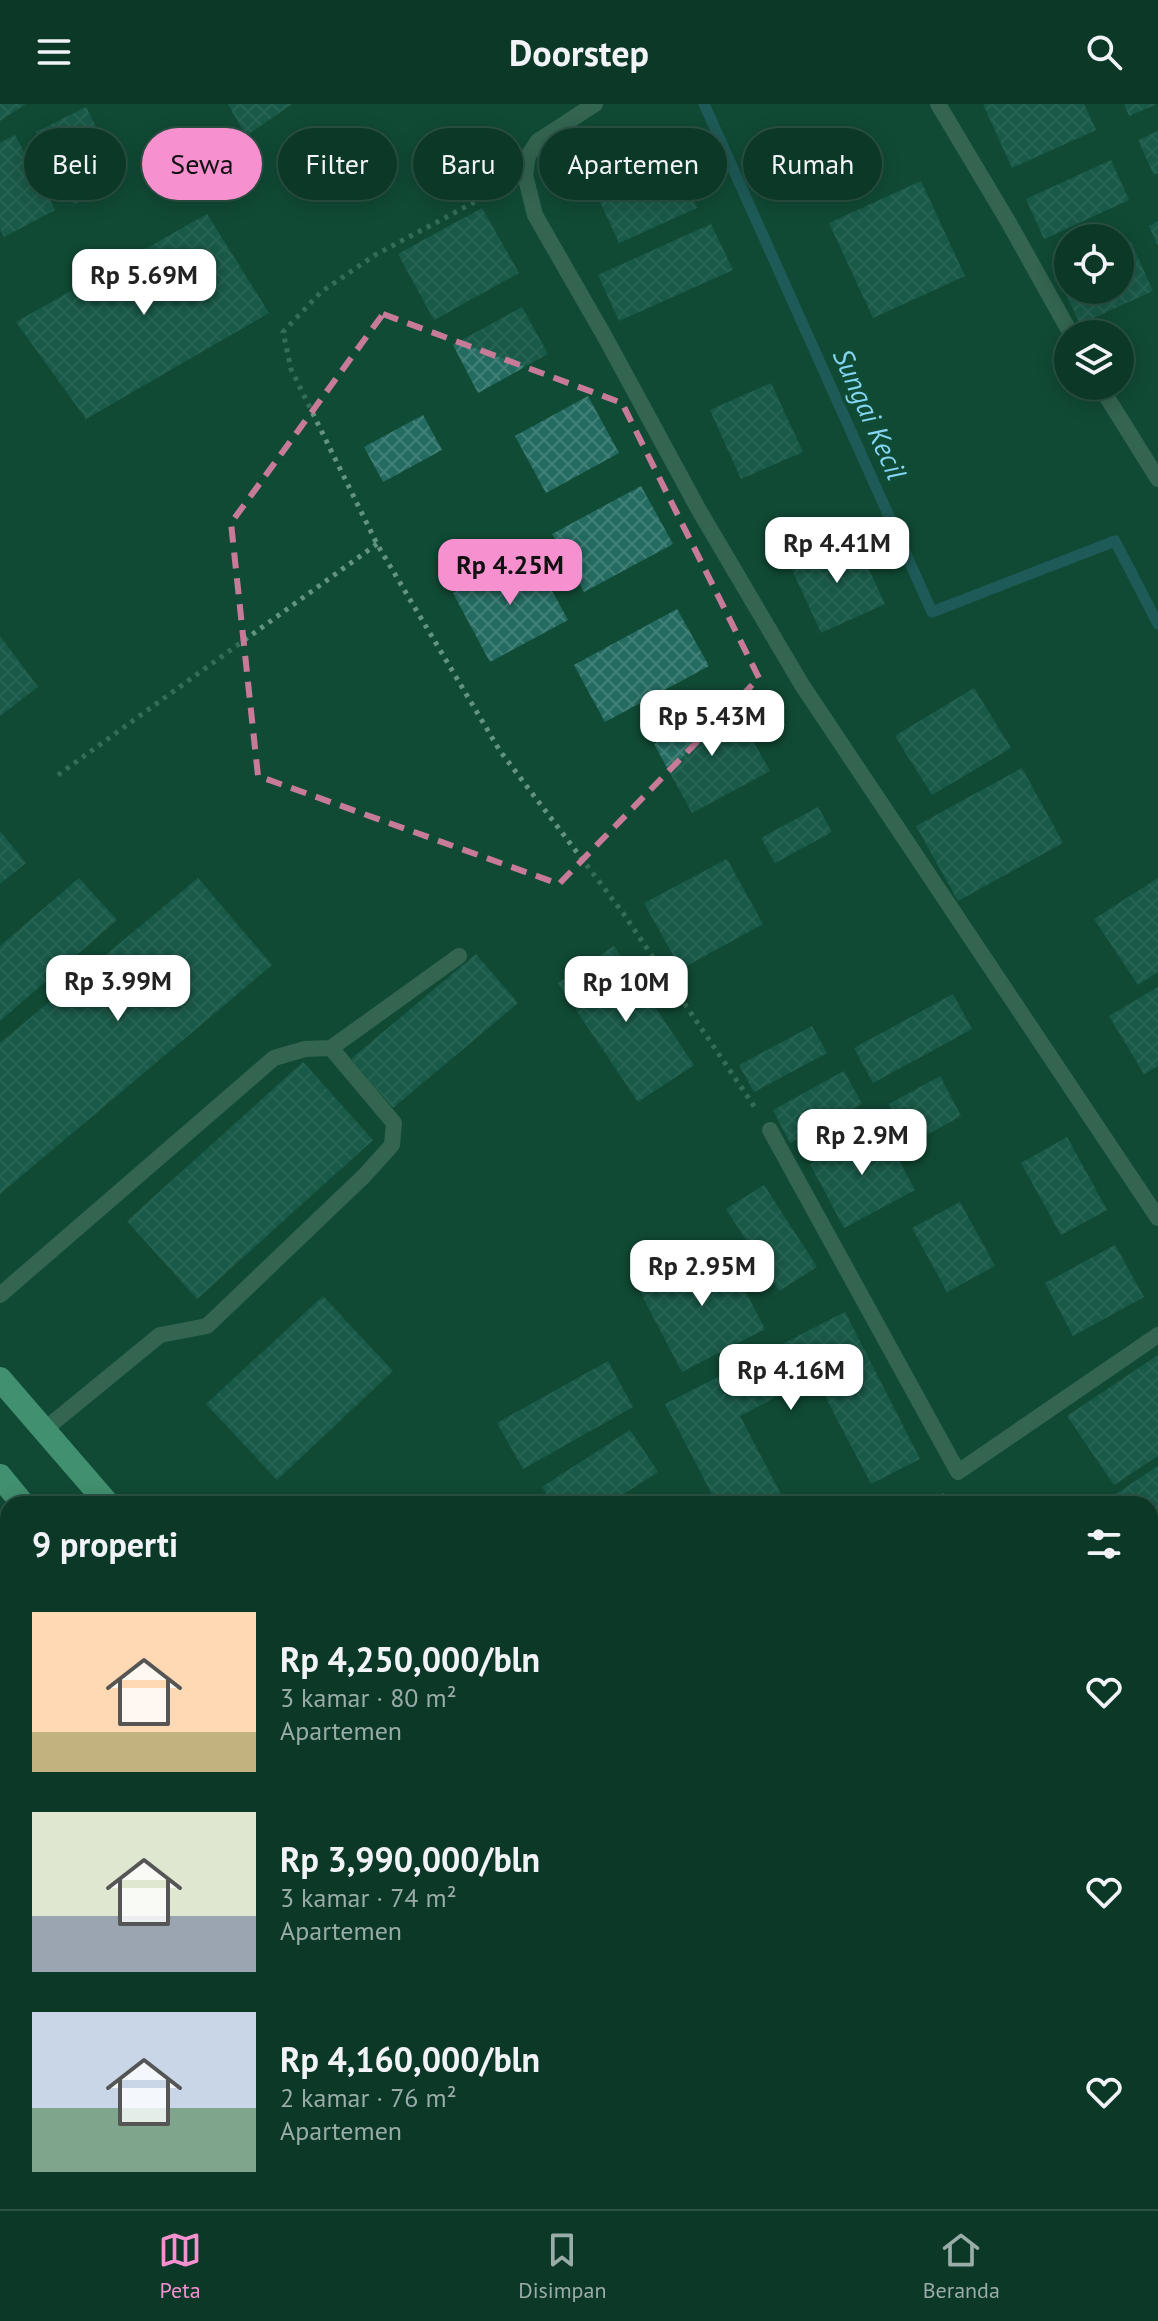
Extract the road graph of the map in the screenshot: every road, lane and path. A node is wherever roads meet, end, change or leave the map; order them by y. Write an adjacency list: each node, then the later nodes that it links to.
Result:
1 (595, 104): 3 (street)
2 (938, 104): 4 (street)
3 (525, 175): 7 (path); 12 (street)
4 (1063, 320)
5 (1109, 400): 6 (street)
6 (1158, 479)
7 (377, 544): 8 (path); 11 (path)
8 (58, 775)
9 (459, 956): 10 (street)
10 (331, 1048): 13 (street); 16 (street)
11 (770, 1130): 14 (street)
12 (1158, 1218)
13 (0, 1295)
14 (1158, 1335)
15 (0, 1379): 16 (highway)
16 (44, 1430): 19 (highway)
17 (0, 1476): 18 (highway)
18 (16, 1496)
19 (101, 1496)

